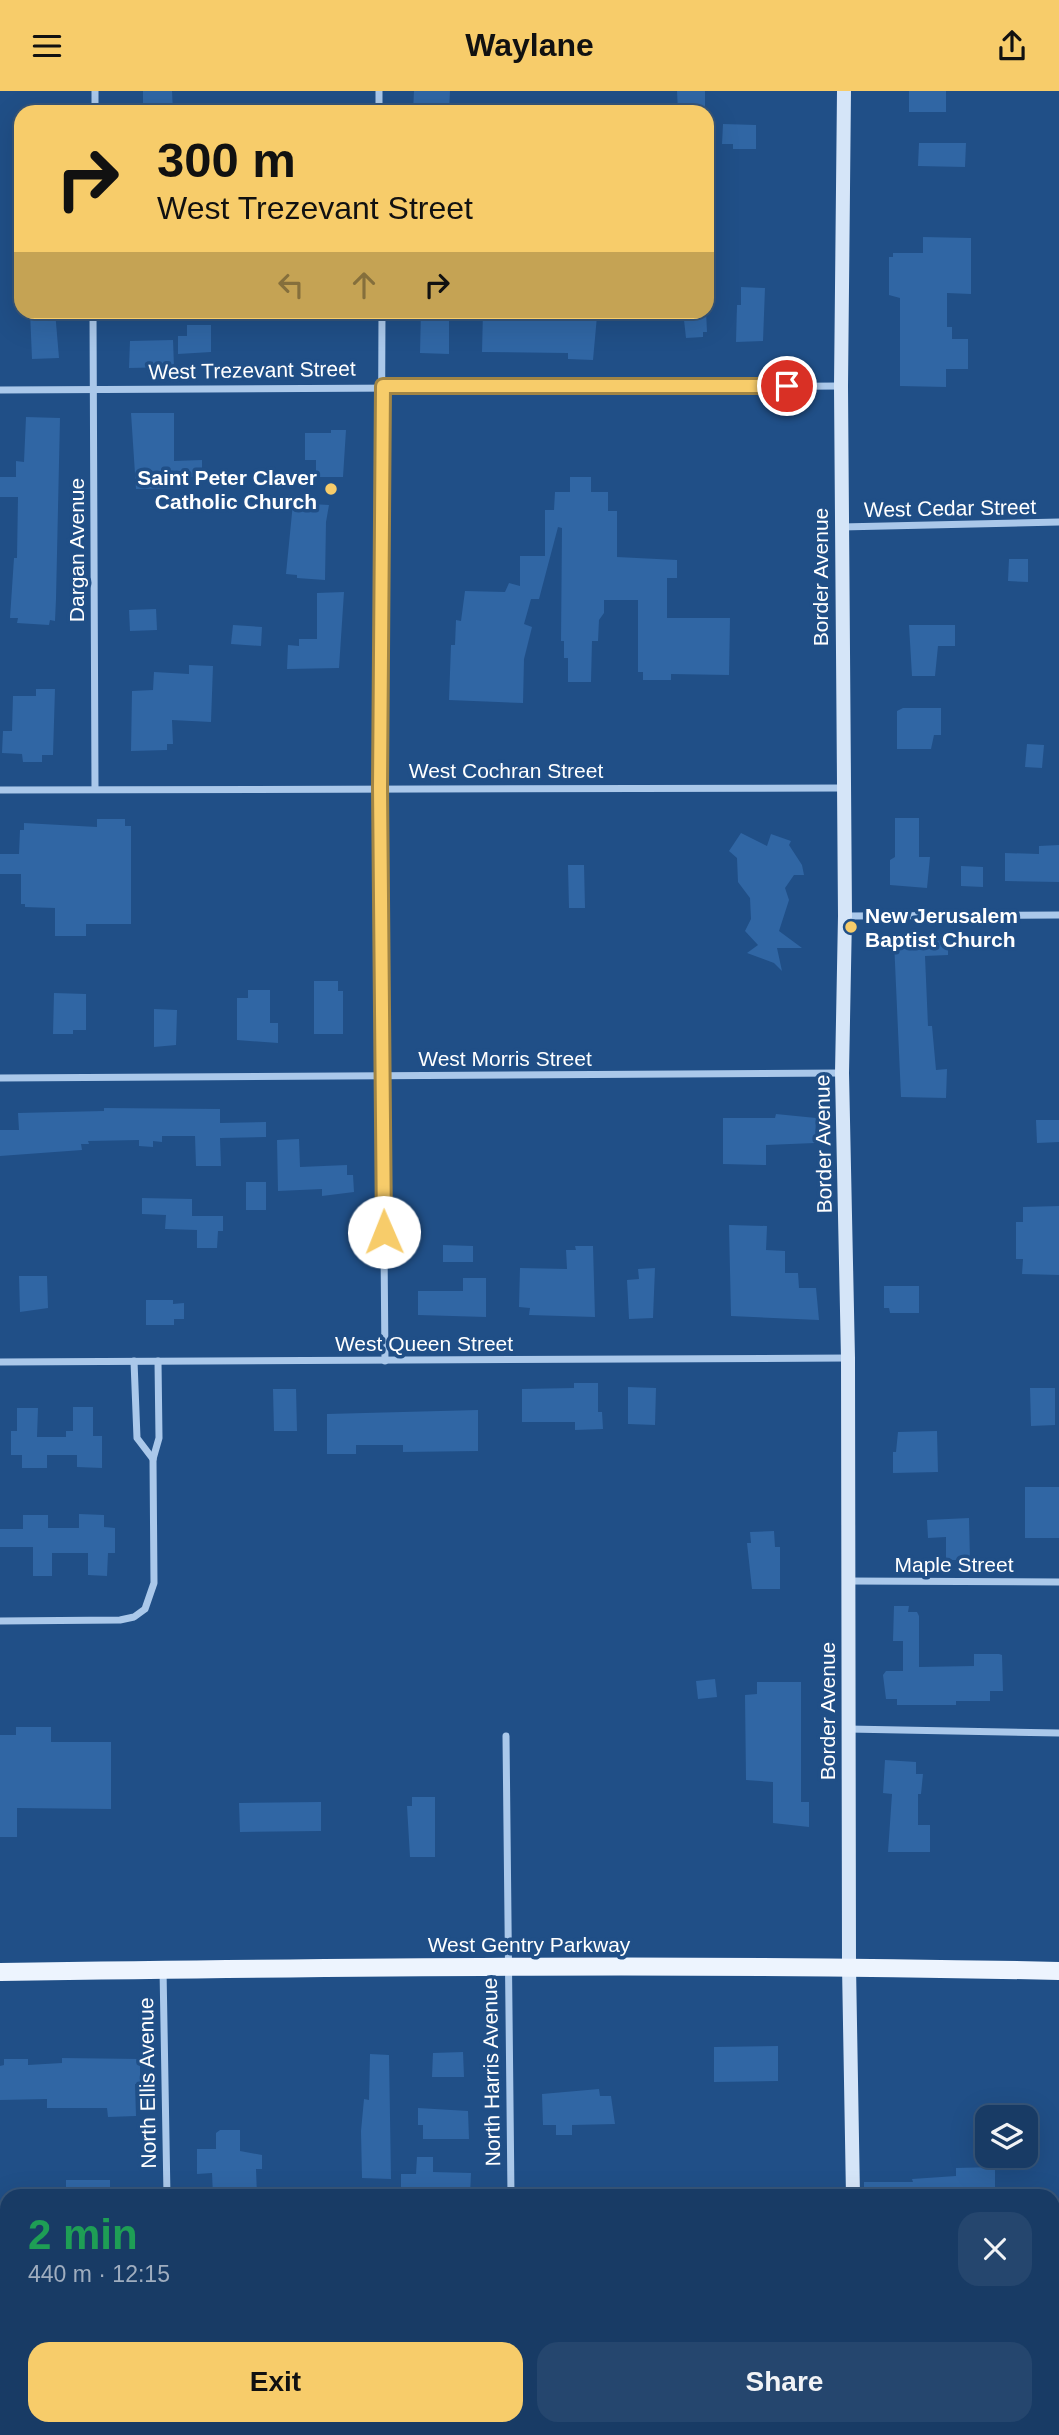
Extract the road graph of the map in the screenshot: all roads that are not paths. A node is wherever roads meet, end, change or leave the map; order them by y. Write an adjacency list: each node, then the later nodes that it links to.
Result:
1 (844, 91): 5 (street, Border Avenue)
2 (93, 319): 7 (street, Dargan Avenue)
3 (382, 319): 4 (street)
4 (383, 386): 5 (street, West Trezevant Street); 7 (street, West Trezevant Street); 10 (street)
5 (841, 386): 9 (street, Border Avenue)
6 (0, 390): 7 (street, West Trezevant Street)
7 (93, 390): 12 (street, Dargan Avenue)
8 (1059, 522): 9 (street, West Cedar Street)
9 (841, 527): 11 (street, Border Avenue)
10 (380, 787): 11 (street, West Cochran Street); 12 (street, West Cochran Street); 17 (street)
11 (843, 788): 15 (street, Border Avenue)
12 (95, 789): 13 (street, West Cochran Street)
13 (0, 790)
14 (1059, 915): 15 (street)
15 (845, 916): 16 (street, Border Avenue)
16 (842, 1073): 17 (street, West Morris Street); 19 (street, Border Avenue)
17 (382, 1076): 18 (street, West Morris Street); 22 (street)
18 (0, 1078)
19 (848, 1358): 22 (street, West Queen Street); 25 (street, Border Avenue)
20 (134, 1361): 21 (street, West Queen Street); 23 (street, West Queen Street); 24 (street)
21 (158, 1361): 22 (street, West Queen Street); 24 (street)
22 (385, 1361)
23 (0, 1362)
24 (153, 1459): 27 (street)
25 (848, 1581): 26 (street, Maple Street); 28 (street, Border Avenue)
26 (1059, 1582)
27 (0, 1621)
28 (848, 1729): 29 (street); 32 (street, Border Avenue)
29 (1059, 1733)
30 (506, 1736): 31 (street, North Harris Avenue)
31 (506, 1966): 32 (main road, West Gentry Parkway); 33 (main road, West Gentry Parkway); 37 (street, North Harris Avenue)
32 (849, 1966): 34 (main road, West Gentry Parkway); 38 (street, Border Avenue)
33 (163, 1969): 35 (main road, West Gentry Parkway); 36 (street, North Ellis Avenue)
34 (1059, 1971)
35 (0, 1972)
36 (167, 2189)
37 (511, 2189)
38 (853, 2189)

